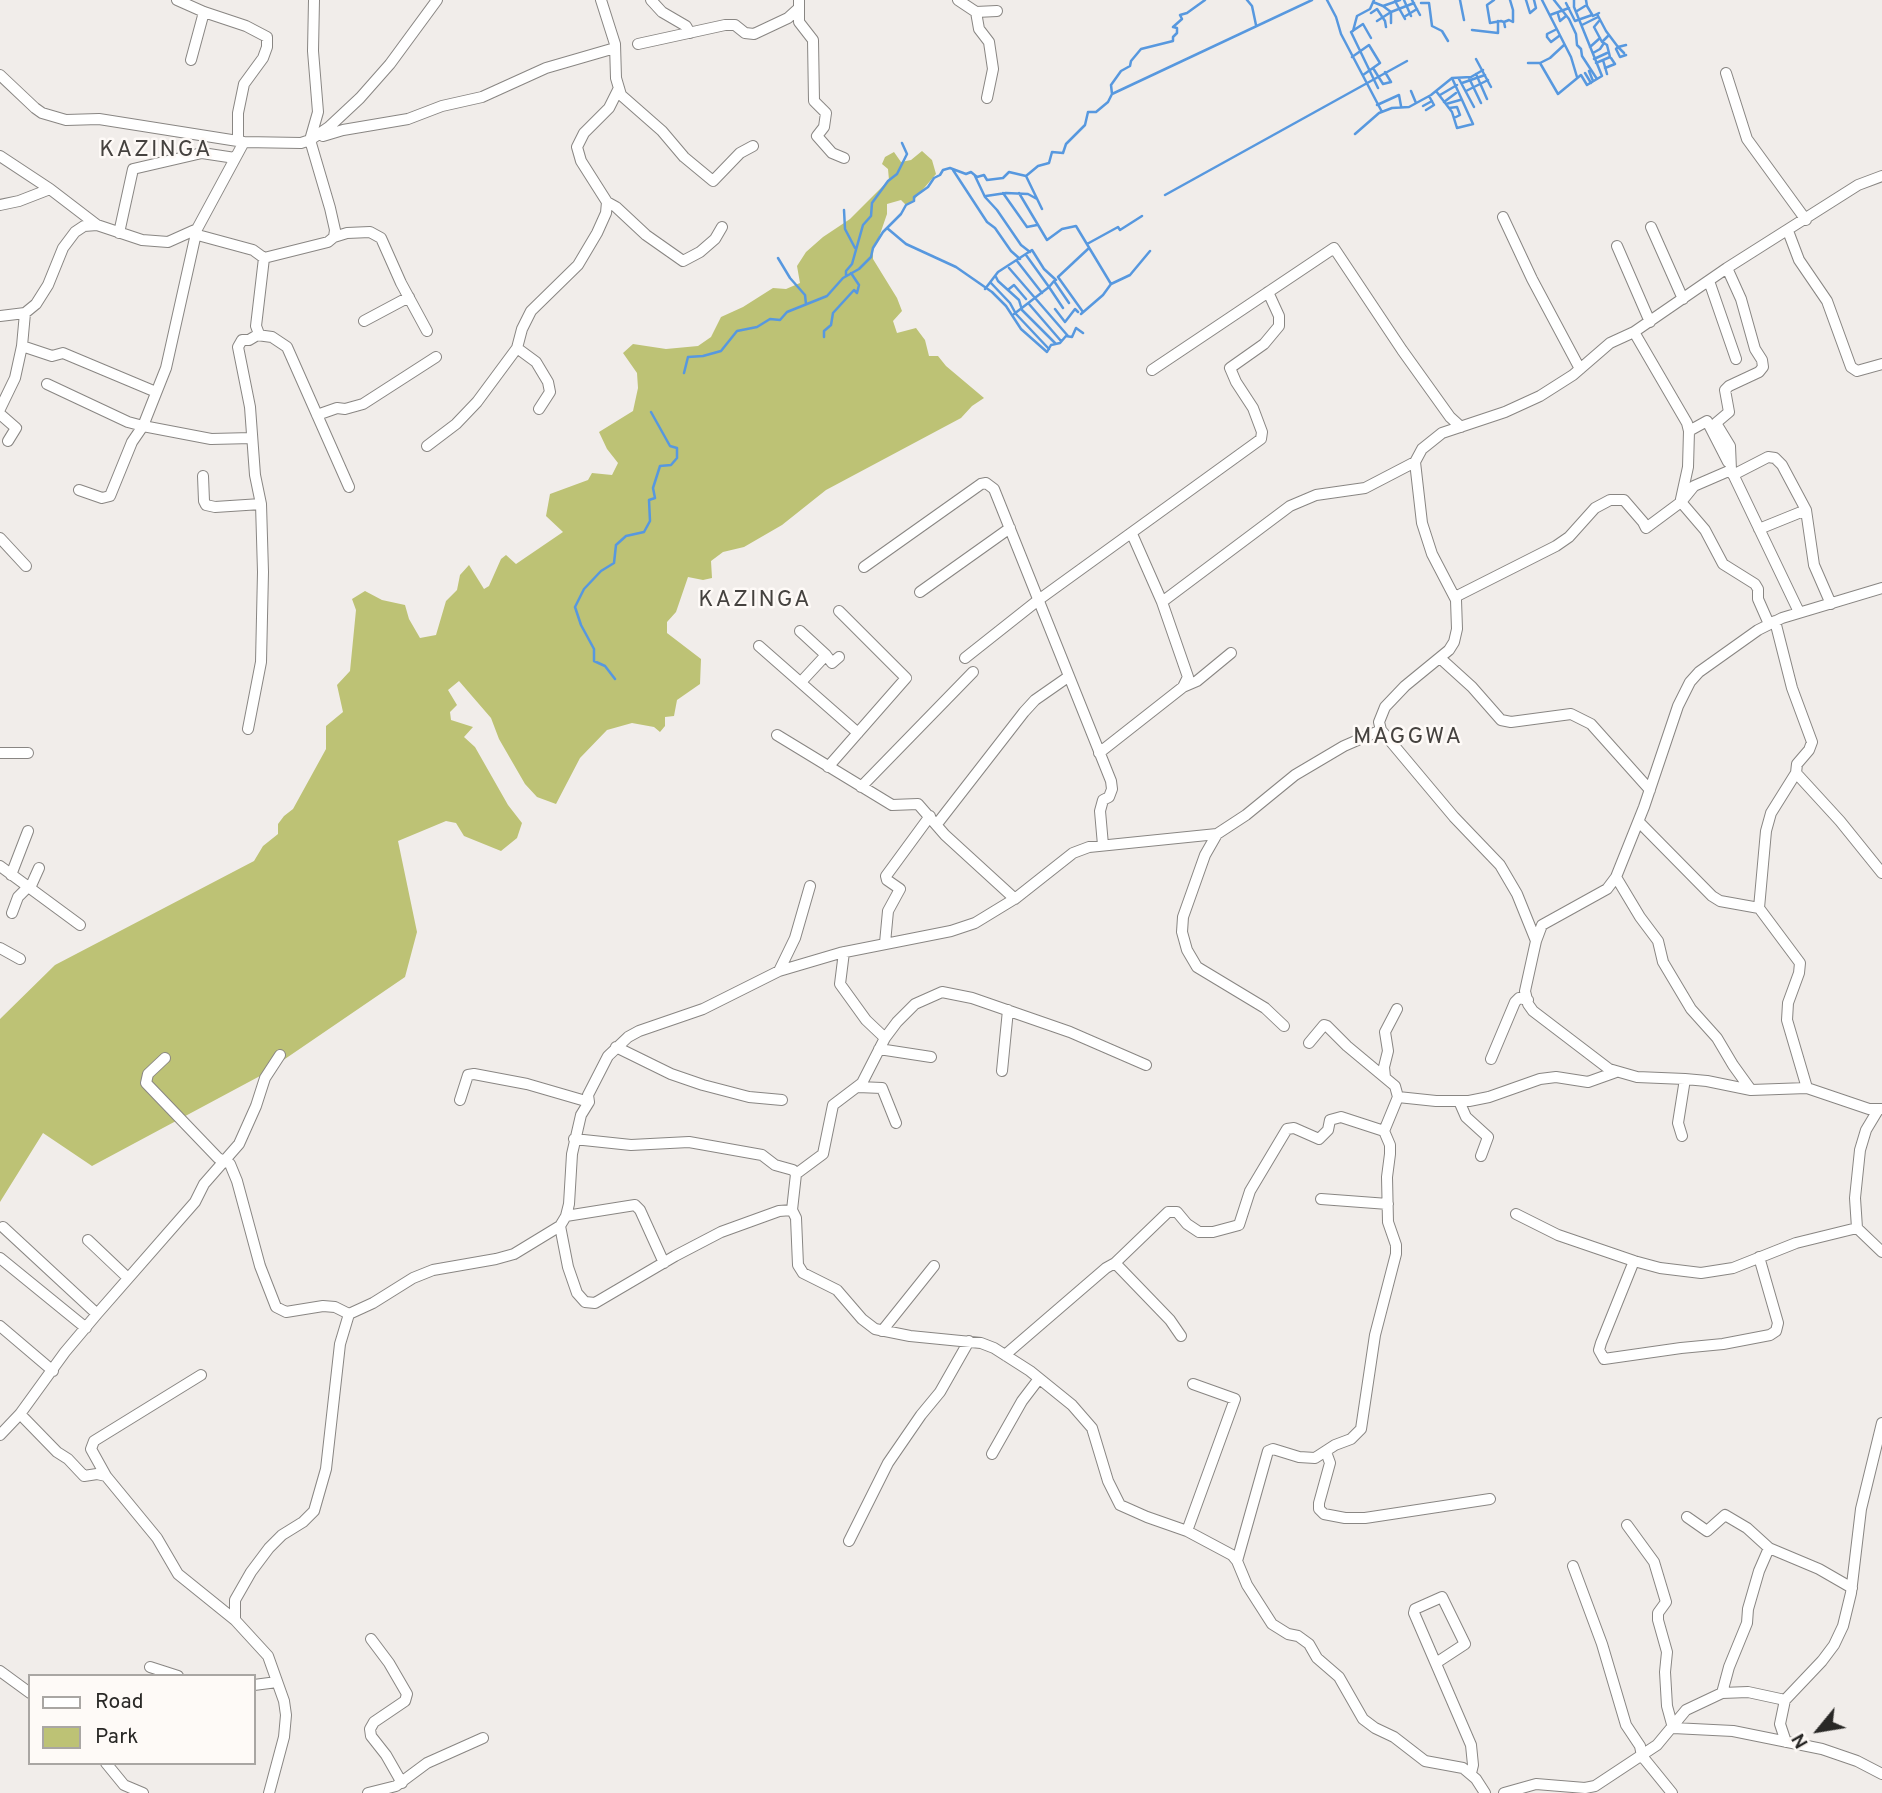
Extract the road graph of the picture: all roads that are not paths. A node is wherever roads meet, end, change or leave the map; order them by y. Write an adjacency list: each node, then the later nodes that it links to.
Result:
1 (177, 0): 9 (street)
2 (314, 0): 19 (street)
3 (437, 0): 19 (street)
4 (601, 0): 13 (street)
5 (651, 0): 11 (street)
6 (958, 0): 10 (street)
7 (799, 4): 11 (street); 24 (street)
8 (997, 11): 10 (street)
9 (204, 12): 14 (street); 20 (street)
10 (976, 12): 18 (street)
11 (690, 33): 12 (street)
12 (638, 44)
13 (615, 48): 17 (street); 19 (street)
14 (191, 60)
15 (1726, 74): 30 (street)
16 (0, 75): 20 (street)
17 (619, 88): 21 (street); 27 (street)
18 (987, 98)
19 (310, 140): 20 (street); 37 (street)
20 (241, 142): 23 (street)
21 (752, 146)
22 (0, 156): 26 (street)
23 (236, 158): 35 (street); 36 (street)
24 (844, 158)
25 (1882, 176): 30 (street)
26 (50, 189): 28 (street); 31 (street)
27 (607, 202): 32 (street); 53 (street)
28 (0, 205)
29 (1503, 217): 57 (street)
30 (1806, 220): 34 (street)
31 (97, 225): 36 (street); 45 (street)
32 (722, 227)
33 (1651, 227): 44 (street)
34 (1788, 231): 40 (street); 56 (street)
35 (195, 232): 36 (street); 39 (street); 60 (street)
36 (119, 233)
37 (334, 237): 39 (street); 43 (street)
38 (1617, 246): 48 (street)
39 (264, 258): 51 (street)
40 (1727, 268): 41 (street); 71 (street)
41 (1709, 281): 44 (street); 55 (street)
42 (1268, 292): 58 (street); 65 (street); 80 (street)
43 (409, 297): 47 (street); 49 (street)
44 (1683, 299): 48 (street)
45 (25, 313): 46 (street); 52 (street)
46 (0, 316)
47 (364, 321)
48 (1650, 322): 50 (street)
49 (427, 331)
50 (1634, 332): 57 (street); 66 (street)
51 (259, 334): 63 (street); 67 (street)
52 (22, 346): 60 (street); 62 (street)
53 (517, 348): 61 (street); 69 (street)
54 (436, 357): 63 (street)
55 (1736, 359)
56 (1882, 364)
57 (1580, 369): 65 (street)
58 (1152, 370)
59 (47, 384): 64 (street)
60 (156, 392): 64 (street)
61 (539, 409)
62 (0, 412): 68 (street)
63 (317, 415): 73 (street)
64 (143, 426): 67 (street); 74 (street)
65 (1461, 426): 70 (street)
66 (1689, 430): 71 (street); 75 (street)
67 (252, 438): 76 (street)
68 (8, 440)
69 (427, 446)
70 (1415, 462): 86 (street); 88 (street)
71 (1731, 470): 75 (street); 77 (street); 79 (street)
72 (203, 476): 76 (street)
73 (349, 487)
74 (79, 490)
75 (1681, 502): 86 (street); 92 (street)
76 (261, 504): 102 (street)
77 (1806, 510): 79 (street); 89 (street)
78 (1010, 528): 83 (street); 85 (street); 87 (street)
79 (1759, 529): 91 (street)
80 (1132, 534): 87 (street); 88 (street)
81 (0, 538): 82 (street)
82 (26, 566)
83 (864, 567)
84 (1882, 588): 89 (street)
85 (920, 592)
86 (1455, 597): 96 (street)
87 (1037, 601): 97 (street); 99 (street)
88 (1162, 602): 101 (street)
89 (1831, 604): 91 (street)
90 (839, 611): 104 (street)
91 (1799, 612): 92 (street)
92 (1772, 622): 110 (street); 112 (street)
93 (800, 631): 100 (street)
94 (759, 646): 100 (street)
95 (1231, 653): 101 (street)
96 (1440, 658): 103 (street); 112 (street)
97 (965, 659)
98 (973, 672): 111 (street)
99 (1068, 677): 108 (street); 113 (street)
100 (801, 682): 104 (street)
101 (1183, 687): 108 (street)
102 (248, 729)
103 (1381, 730): 116 (street); 129 (street)
104 (858, 733): 109 (street)
105 (777, 735): 109 (street)
106 (0, 753): 107 (street)
107 (28, 753)
108 (1100, 753): 117 (street)
109 (828, 767): 111 (street)
110 (1796, 773): 120 (street); 126 (street)
111 (861, 787): 113 (street)
112 (1650, 790): 114 (street)
113 (934, 820): 125 (street); 130 (street)
114 (1639, 822): 122 (street); 126 (street)
115 (28, 831): 121 (street)
116 (1217, 834): 117 (street); 138 (street)
117 (1103, 845): 125 (street)
118 (0, 866): 121 (street)
119 (39, 868): 124 (street)
120 (1882, 873)
121 (11, 875): 124 (street)
122 (1616, 877): 129 (street); 154 (street)
123 (810, 886): 134 (street)
124 (29, 887): 127 (street); 128 (street)
125 (1015, 899): 130 (street)
126 (1759, 908): 153 (street)
127 (12, 913)
128 (80, 925)
129 (1536, 941): 135 (street)
130 (885, 943): 132 (street)
131 (0, 948): 133 (street)
132 (844, 953): 134 (street); 139 (street)
133 (20, 959)
134 (779, 971): 141 (street)
135 (1528, 1000): 146 (street); 149 (street)
136 (1397, 1009): 150 (street)
137 (1008, 1010): 139 (street); 147 (street); 148 (street)
138 (1284, 1027)
139 (885, 1038): 142 (street)
140 (1309, 1042): 150 (street)
141 (616, 1047): 157 (street); 159 (street)
142 (879, 1049): 144 (street); 152 (street)
143 (280, 1055): 166 (street)
144 (931, 1057)
145 (165, 1058): 166 (street)
146 (1491, 1059)
147 (1146, 1065)
148 (1002, 1070)
149 (1616, 1072): 151 (street); 158 (street)
150 (1385, 1077): 155 (street)
151 (1685, 1079): 154 (street); 163 (street)
152 (858, 1087): 161 (street); 167 (street)
153 (1807, 1088): 154 (street); 160 (street)
154 (1751, 1090)
155 (1398, 1097): 158 (street); 162 (street)
156 (460, 1100): 159 (street)
157 (782, 1100)
158 (1459, 1101): 165 (street)
159 (589, 1102): 164 (street)
160 (1880, 1109): 174 (street)
161 (896, 1123)
162 (1384, 1131): 169 (street); 181 (street)
163 (1682, 1136)
164 (574, 1139): 167 (street); 172 (street)
165 (1481, 1156)
166 (226, 1161): 183 (street); 185 (street)
167 (796, 1174): 170 (street)
168 (1321, 1199): 169 (street)
169 (1388, 1204): 200 (street)
170 (793, 1210): 180 (street); 188 (street)
171 (1516, 1214): 179 (street)
172 (563, 1221): 180 (street); 180 (street); 185 (street)
173 (3, 1227): 184 (street)
174 (1857, 1228): 176 (street); 177 (street)
175 (88, 1240): 183 (street)
176 (1882, 1252)
177 (1759, 1256): 179 (street); 179 (street)
178 (0, 1258): 187 (street)
179 (1634, 1261)
180 (664, 1263)
181 (1115, 1263): 189 (street); 191 (street)
182 (934, 1266): 188 (street)
183 (128, 1278): 184 (street)
184 (97, 1314): 187 (street)
185 (349, 1314): 212 (street)
186 (0, 1326): 192 (street)
187 (86, 1328): 192 (street)
188 (882, 1331): 190 (street)
189 (1181, 1336)
190 (969, 1341): 191 (street); 207 (street)
191 (1005, 1355): 194 (street)
192 (53, 1371): 196 (street)
193 (201, 1375): 202 (street)
194 (1038, 1380): 201 (street); 206 (street)
195 (1193, 1384): 206 (street)
196 (20, 1414): 198 (street); 202 (street)
197 (1882, 1423): 199 (street)
198 (0, 1435)
199 (1879, 1449): 211 (street)
200 (1326, 1452): 203 (street); 209 (street)
201 (992, 1454)
202 (106, 1476): 212 (street)
203 (1490, 1499)
204 (1687, 1517): 208 (street)
205 (1627, 1525): 223 (street)
206 (1187, 1531): 209 (street)
207 (849, 1541)
208 (1769, 1548): 211 (street); 221 (street)
209 (1237, 1561): 228 (street)
210 (1573, 1566): 226 (street)
211 (1852, 1588): 222 (street)
212 (235, 1620): 218 (street)
213 (371, 1639): 231 (street)
214 (1436, 1663): 214 (street); 228 (street)
215 (150, 1667): 217 (street)
216 (0, 1671): 220 (street)
217 (172, 1674)
218 (277, 1682): 219 (street); 233 (street)
219 (256, 1685)
220 (28, 1692)
221 (1722, 1693): 222 (street); 223 (street)
222 (1785, 1700): 225 (street)
223 (1673, 1728): 225 (street); 226 (street)
224 (483, 1738): 231 (street)
225 (1786, 1742): 229 (street)
226 (1642, 1756): 230 (street); 237 (street)
227 (108, 1765): 232 (street)
228 (1471, 1773): 235 (street)
229 (1882, 1774)
230 (1603, 1787): 236 (street)
231 (401, 1788): 234 (street)
232 (143, 1793)
233 (269, 1793)
234 (368, 1793)
235 (1485, 1793)
236 (1504, 1793)
237 (1672, 1793)

